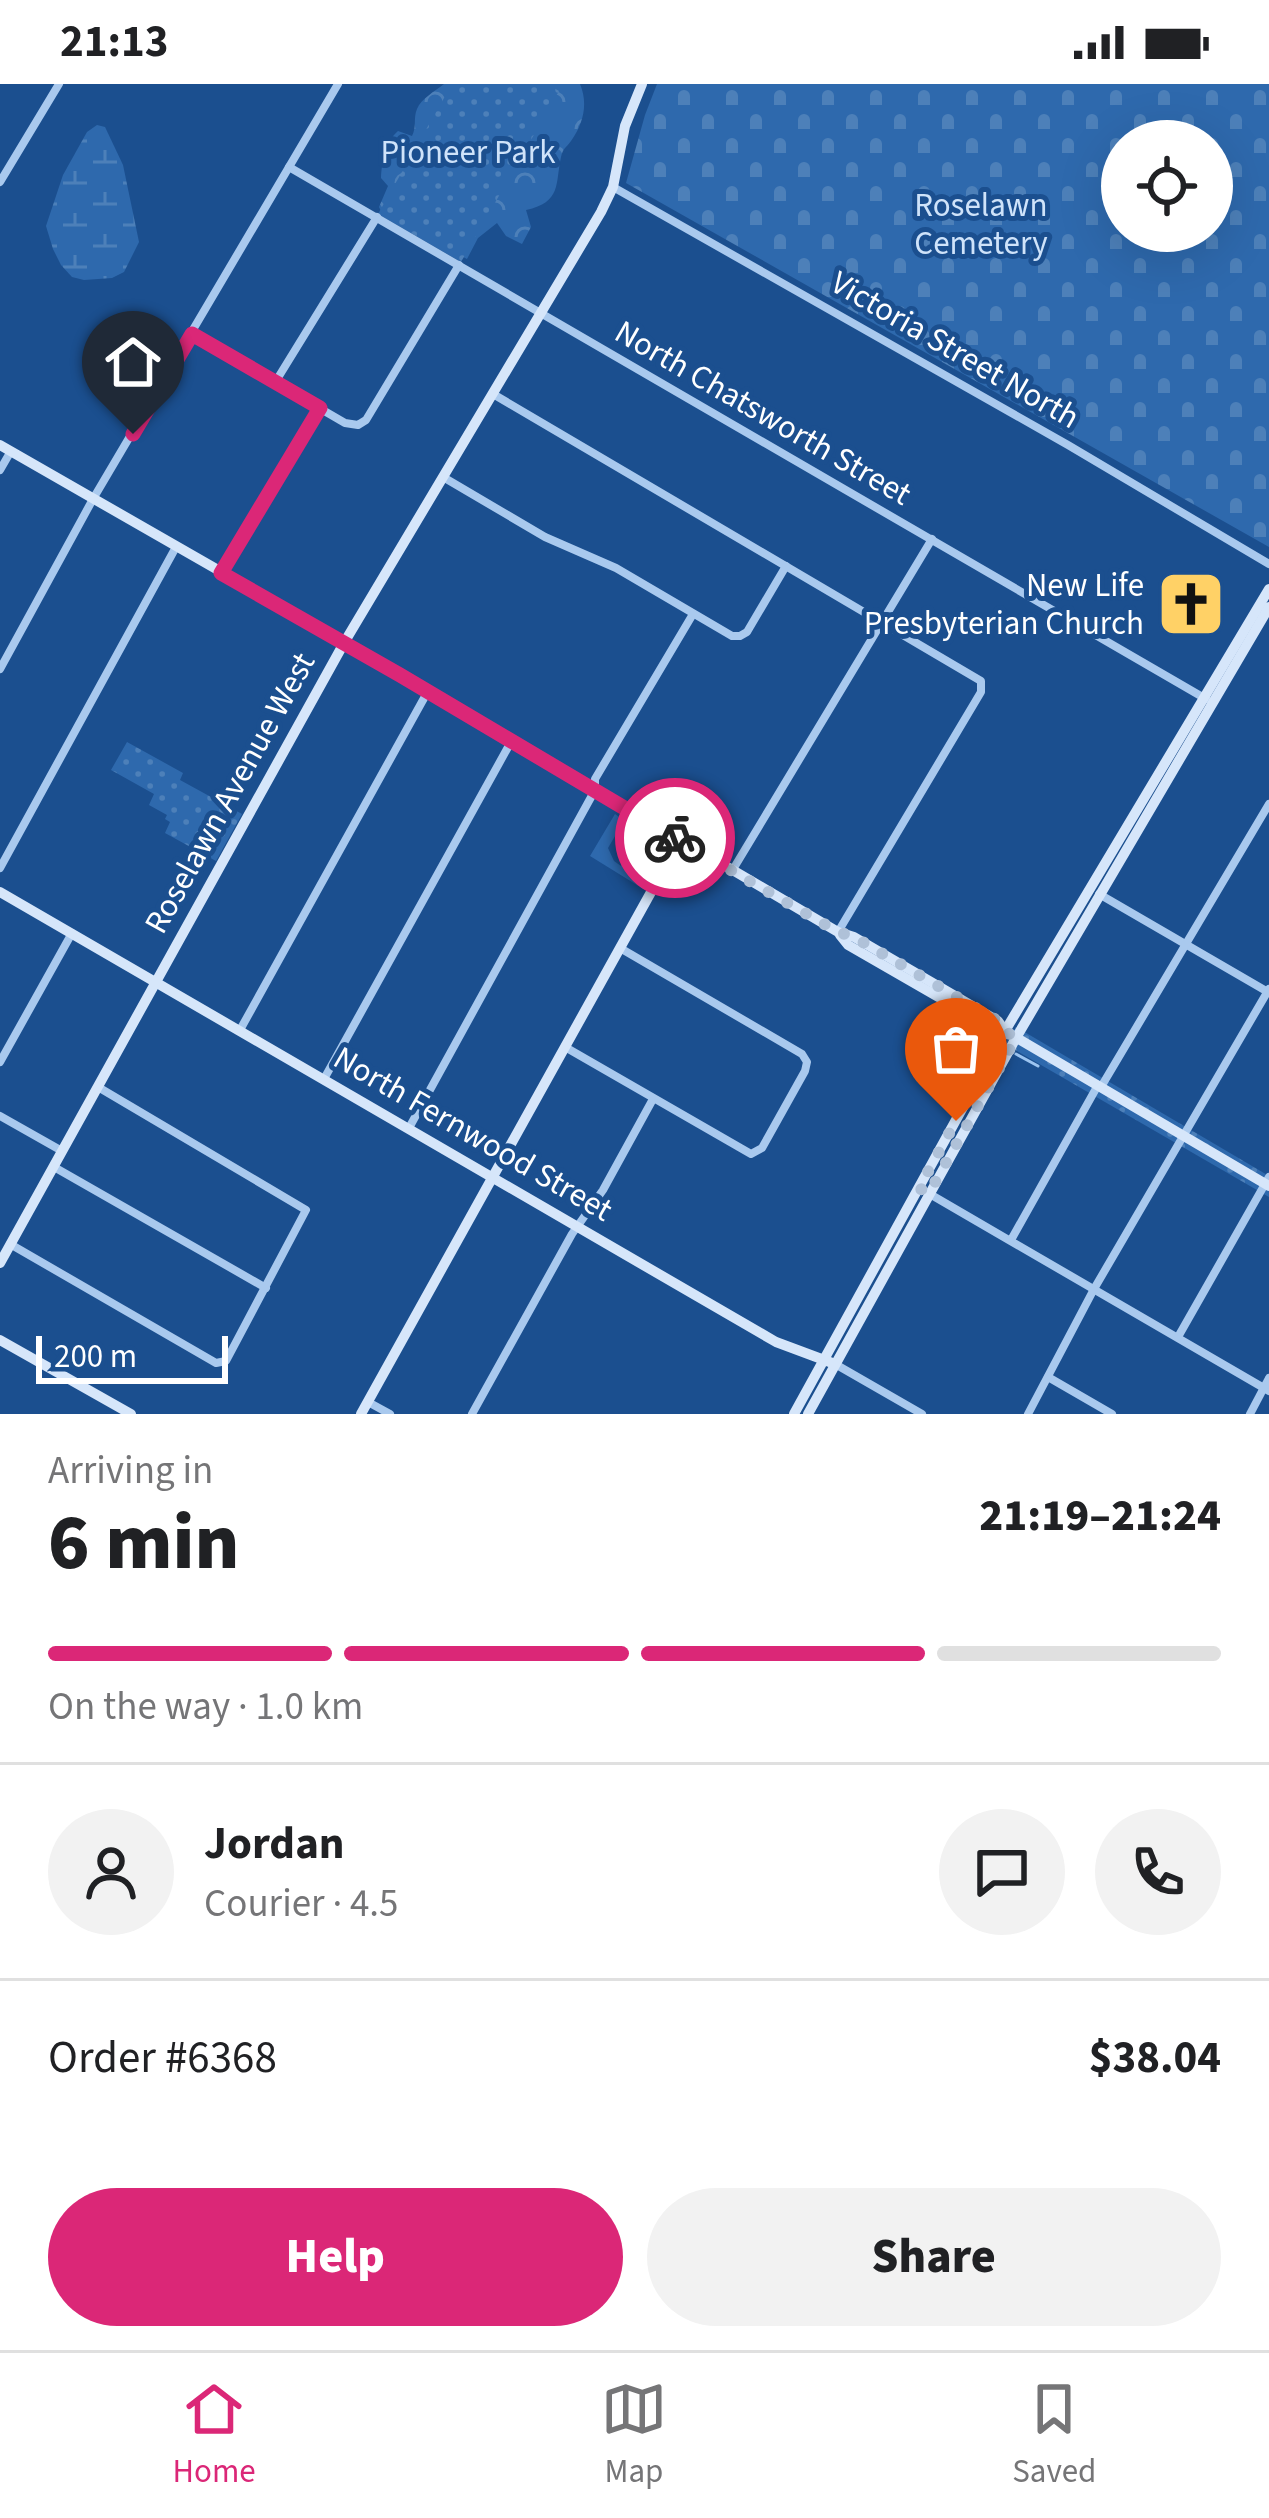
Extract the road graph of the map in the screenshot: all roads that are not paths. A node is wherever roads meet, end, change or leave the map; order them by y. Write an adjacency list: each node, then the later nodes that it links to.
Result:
1 (59, 84): 5 (street)
2 (338, 84): 4 (street)
3 (642, 84): 6 (street, Roselawn Avenue West)
4 (289, 167): 7 (street, North Chatsworth Street); 10 (street)
5 (0, 182)
6 (613, 187): 9 (street, Roselawn Avenue West); 20 (street, Victoria Street North)
7 (377, 217): 8 (street, North Chatsworth Street); 11 (street)
8 (459, 265): 9 (street, North Chatsworth Street); 13 (street)
9 (542, 312): 12 (street, Roselawn Avenue West); 18 (street, North Chatsworth Street)
10 (192, 334): 11 (street); 17 (street)
11 (276, 381): 13 (street)
12 (493, 394): 16 (street, Roselawn Avenue West); 21 (street)
13 (320, 408): 22 (street)
14 (5, 448): 15 (street); 17 (street)
15 (0, 470)
16 (443, 477): 25 (street); 27 (street, Roselawn Avenue West)
17 (93, 499): 19 (street); 28 (street)
18 (932, 539): 26 (street); 30 (street, North Chatsworth Street)
19 (176, 547): 22 (street); 35 (street)
20 (1269, 564)
21 (787, 566): 25 (street); 26 (street)
22 (221, 573): 27 (street)
23 (1269, 590): 30 (street)
24 (1269, 609): 30 (street)
25 (693, 614): 32 (street)
26 (882, 623): 36 (street); 39 (street)
27 (344, 643): 29 (street); 43 (street, Roselawn Avenue West)
28 (0, 669)
29 (428, 691): 31 (street); 45 (street)
30 (1209, 700): 38 (street)
31 (512, 740): 32 (street); 49 (street)
32 (595, 790): 34 (street); 54 (street)
33 (1269, 804): 41 (street)
34 (680, 840): 36 (street); 42 (street)
35 (0, 868)
36 (732, 871): 39 (street)
37 (0, 892): 40 (street, North Fernwood Street)
38 (1095, 892): 41 (street); 46 (street)
39 (838, 932): 46 (street)
40 (72, 933): 43 (street, North Fernwood Street); 48 (street)
41 (1185, 944): 44 (street); 50 (street)
42 (620, 948): 47 (street); 52 (street)
43 (156, 982): 45 (street, North Fernwood Street); 51 (street, Roselawn Avenue West)
44 (1268, 991): 55 (street)
45 (240, 1030): 49 (street, North Fernwood Street)
46 (1011, 1034): 50 (street); 60 (street)
47 (566, 1047): 52 (street); 58 (street)
48 (0, 1062)
49 (325, 1079): 54 (street, North Fernwood Street)
50 (1100, 1086): 55 (street); 62 (street)
51 (98, 1087): 56 (street, Roselawn Avenue West); 65 (street)
52 (653, 1099): 61 (street)
53 (0, 1116): 56 (street)
54 (409, 1128): 58 (street, North Fernwood Street)
55 (1182, 1134): 59 (street); 66 (street)
56 (62, 1151): 57 (street, Roselawn Avenue West)
57 (53, 1166): 63 (street, Roselawn Avenue West); 65 (street)
58 (493, 1177): 61 (street, North Fernwood Street); 73 (street)
59 (1267, 1182): 67 (street)
60 (924, 1191): 62 (street); 69 (street)
61 (577, 1226): 69 (street, North Fernwood Street); 77 (street)
62 (1011, 1240): 66 (street)
63 (10, 1244): 64 (street, Roselawn Avenue West); 65 (street)
64 (0, 1262)
65 (266, 1288)
66 (1094, 1289): 67 (street); 70 (street)
67 (1178, 1338): 72 (street)
68 (0, 1340): 74 (street)
69 (830, 1362): 78 (street); 79 (street); 80 (street, North Fernwood Street)
70 (1048, 1377): 81 (street); 82 (street)
71 (1269, 1378): 72 (street)
72 (1266, 1390): 83 (street)
73 (368, 1402): 75 (street); 76 (street)
74 (131, 1414)
75 (361, 1414)
76 (390, 1414)
77 (472, 1414)
78 (794, 1414)
79 (808, 1414)
80 (922, 1414)
81 (1028, 1414)
82 (1112, 1414)
83 (1250, 1414)

